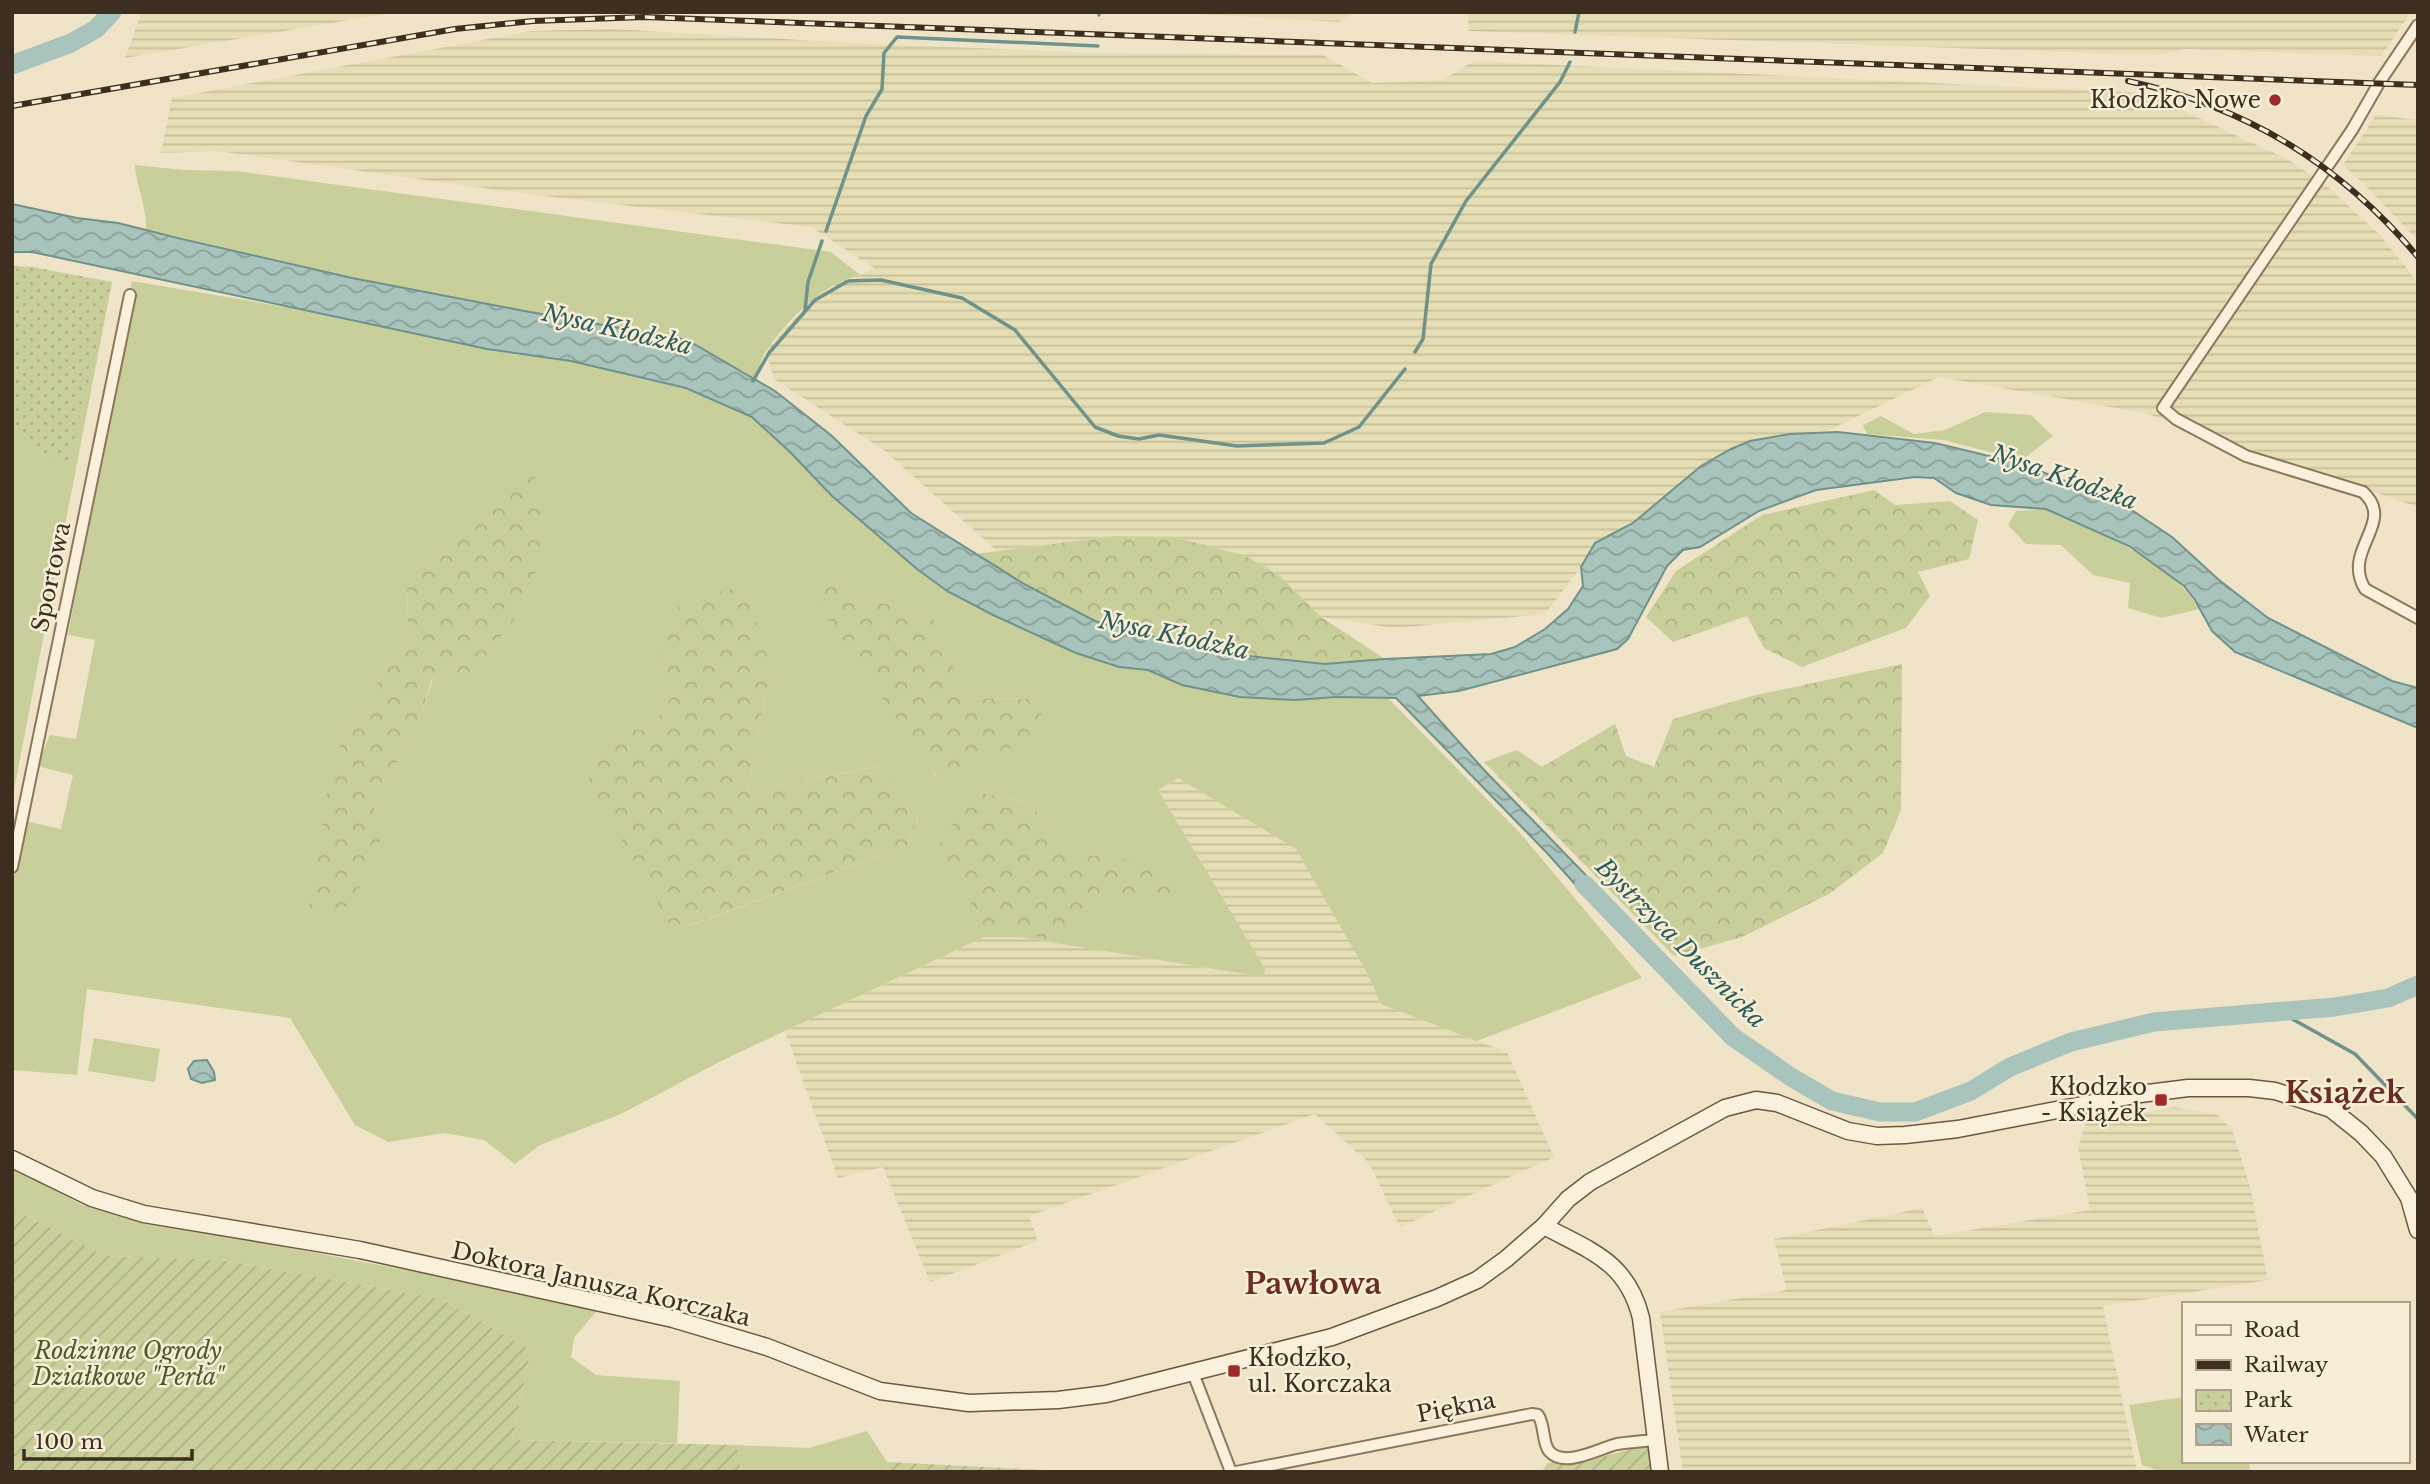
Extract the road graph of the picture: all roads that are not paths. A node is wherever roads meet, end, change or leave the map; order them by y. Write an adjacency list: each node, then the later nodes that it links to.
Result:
1 (2418, 25): 3 (street)
2 (130, 295): 4 (street, Sportowa)
3 (2418, 618)
4 (12, 867)
5 (12, 1159): 8 (street, Doktora Janusza Korczaka)
6 (1544, 1226): 7 (street, Doktora Janusza Korczaka); 8 (street, Doktora Janusza Korczaka); 9 (street)
7 (2418, 1230)
8 (1193, 1373): 10 (street, Piękna)
9 (1656, 1440): 10 (street, Piękna); 11 (street)
10 (1233, 1472)
11 (1660, 1472)

